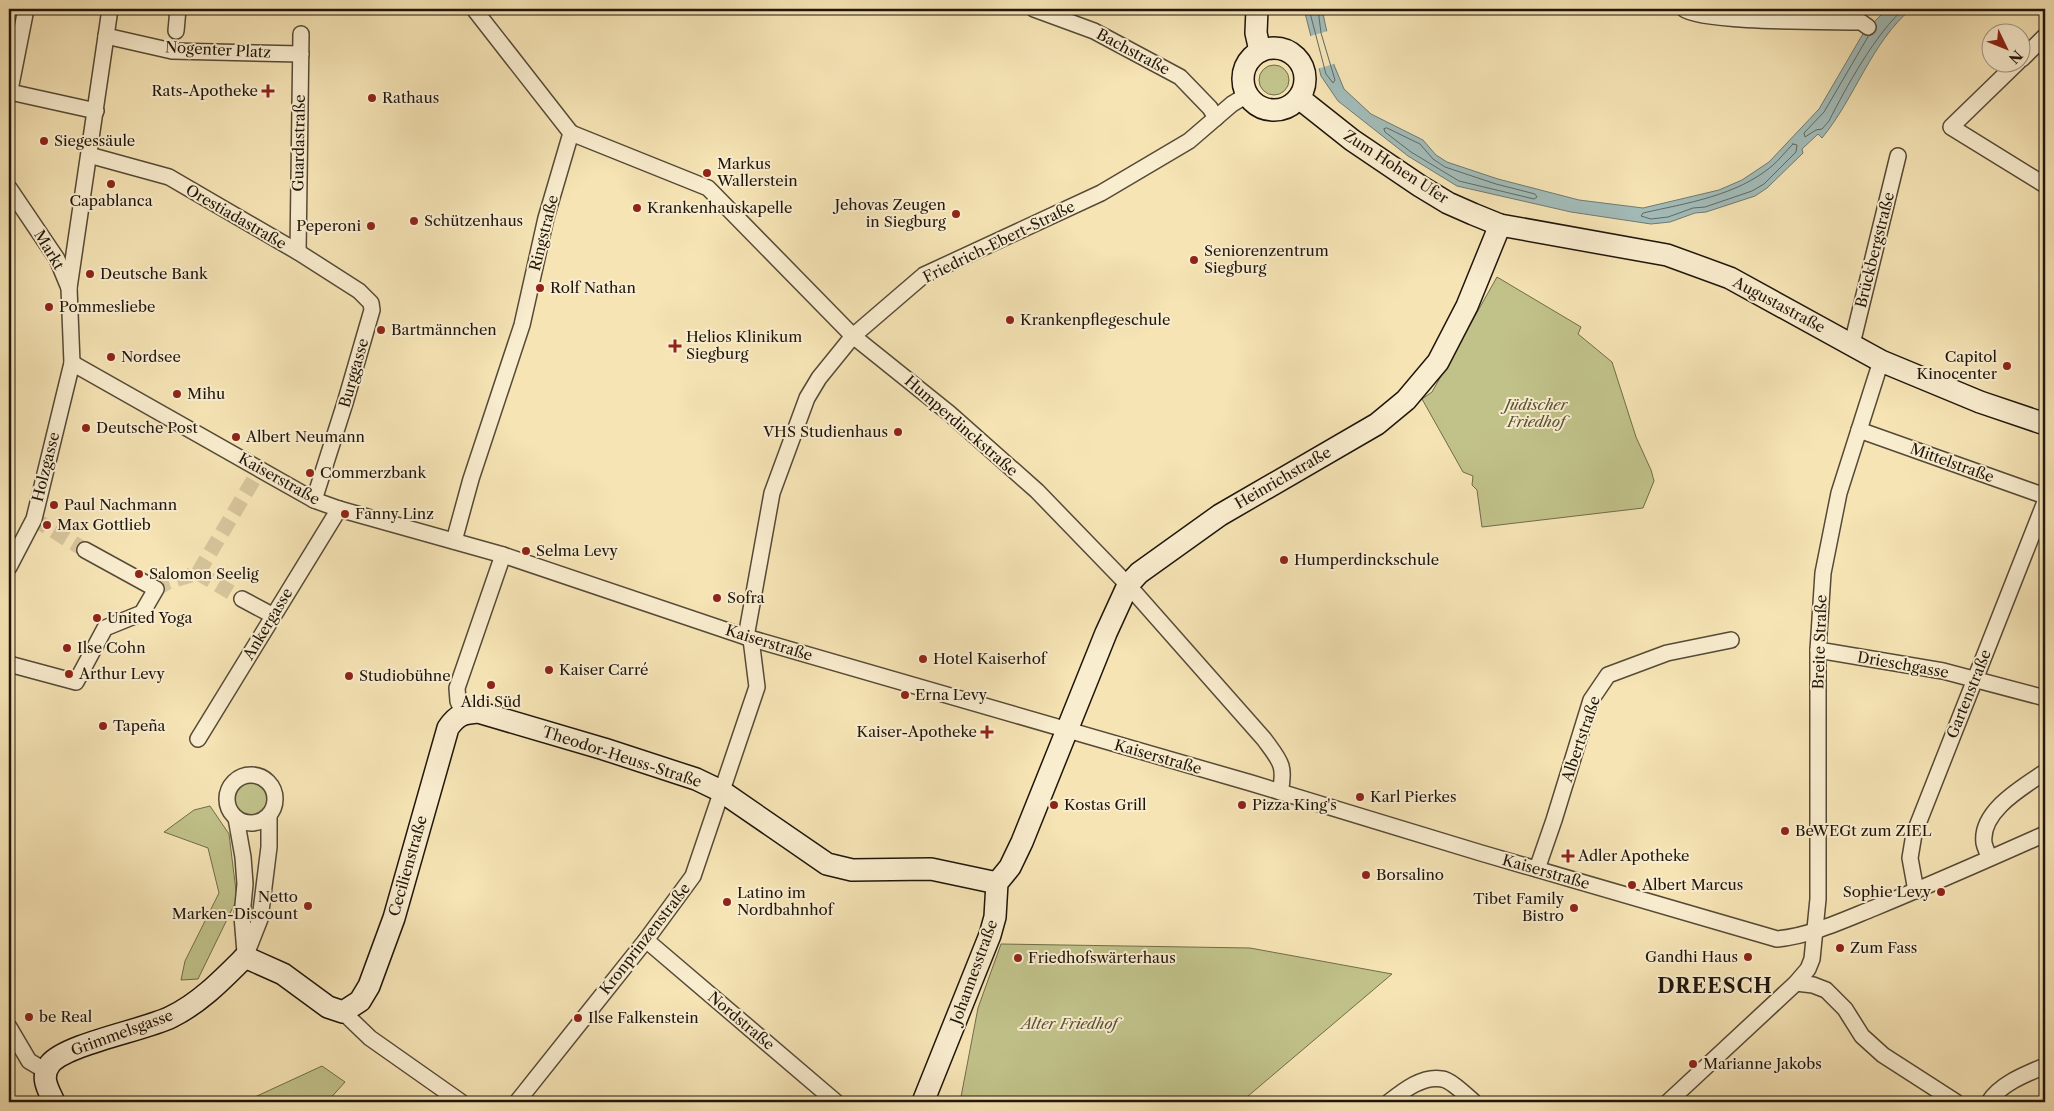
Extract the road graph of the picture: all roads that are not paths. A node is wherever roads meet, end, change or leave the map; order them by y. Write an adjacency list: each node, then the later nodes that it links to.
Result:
1 (26, 9): 17 (street)
2 (110, 9): 11 (street, Markt)
3 (178, 9): 9 (street)
4 (474, 9): 22 (street)
5 (1034, 9): 21 (street, Bachstraße)
6 (1256, 9): 14 (main road)
7 (1684, 9): 8 (street)
8 (1868, 27)
9 (176, 31)
10 (301, 34): 15 (street, Guardastraße)
11 (106, 36): 15 (street, Nogenter Platz); 20 (street, Markt)
12 (2045, 36): 13 (street)
13 (2032, 49)
14 (1260, 51): 18 (main road); 19 (main road)
15 (301, 54): 28 (street, Guardastraße)
16 (2008, 72): 25 (street)
17 (9, 93): 20 (street)
18 (1247, 95): 19 (main road); 21 (street, Friedrich-Ebert-Straße)
19 (1299, 98): 27 (main road, Zum Hohen Ufer)
20 (96, 111): 23 (street, Markt)
21 (1216, 118): 31 (street, Friedrich-Ebert-Straße)
22 (571, 133): 31 (street, Humperdinckstraße); 41 (street, Ringstraße)
23 (89, 155): 28 (street, Orestiadastraße); 29 (street, Markt)
24 (1898, 156): 32 (street, Brückbergstraße)
25 (2045, 185)
26 (9, 188): 29 (street, Markt)
27 (1500, 224): 32 (main road, Augustastraße); 45 (main road, Heinrichstraße)
28 (298, 252): 30 (street, Orestiadastraße)
29 (69, 288): 34 (street, Markt)
30 (371, 303): 38 (street, Burggasse)
31 (854, 336): 45 (street, Humperdinckstraße); 48 (street, Friedrich-Ebert-Straße)
32 (1852, 344): 33 (main road, Augustastraße)
33 (1881, 361): 35 (main road, Augustastraße); 36 (street, Breite Straße)
34 (72, 363): 38 (street, Kaiserstraße); 44 (street, Holzgasse)
35 (2045, 424)
36 (1859, 430): 37 (street, Mittelstraße); 50 (street, Breite Straße)
37 (2045, 496)
38 (314, 500): 40 (street, Kaiserstraße)
39 (2045, 502): 52 (street, Gartenstraße)
40 (339, 509): 41 (street, Kaiserstraße); 47 (street, Ankergasse)
41 (454, 541): 43 (street, Kaiserstraße)
42 (85, 550): 51 (street)
43 (503, 555): 48 (street, Kaiserstraße); 54 (street)
44 (9, 567)
45 (1128, 586): 55 (main road, Heinrichstraße); 59 (street, Humperdinckstraße)
46 (242, 599): 47 (street)
47 (272, 615): 56 (street, Ankergasse)
48 (749, 638): 55 (street, Kaiserstraße); 58 (street, Kronprinzenstraße)
49 (1731, 640): 64 (street, Albertstraße)
50 (1818, 650): 52 (street, Drieschgasse); 67 (street, Breite Straße)
51 (9, 664)
52 (1974, 679): 53 (street, Drieschgasse); 66 (street, Gartenstraße)
53 (2045, 698)
54 (462, 713): 58 (main road, Theodor-Heuss-Straße); 71 (main road, Cecilienstraße)
55 (1065, 731): 59 (street, Kaiserstraße); 65 (main road)
56 (198, 739)
57 (2045, 772): 63 (street)
58 (721, 791): 65 (main road, Theodor-Heuss-Straße); 68 (street, Kronprinzenstraße)
59 (1280, 792): 64 (street, Kaiserstraße)
60 (269, 815): 61 (street); 61 (street, Grimmelsgasse); 69 (street, Grimmelsgasse)
61 (236, 818): 69 (street, Grimmelsgasse)
62 (2045, 834): 63 (street, Kaiserstraße)
63 (1989, 858): 66 (street, Kaiserstraße)
64 (1537, 869): 67 (street, Kaiserstraße)
65 (997, 883): 79 (main road, Johannesstraße)
66 (1916, 891): 67 (street, Kaiserstraße)
67 (1815, 930): 70 (street, Breite Straße)
68 (646, 940): 77 (street, Kronprinzenstraße); 78 (street, Nordstraße)
69 (245, 957): 71 (main road); 74 (main road, Grimmelsgasse)
70 (1796, 983): 82 (street, Breite Straße); 83 (street)
71 (343, 1012): 76 (street)
72 (9, 1027): 74 (street)
73 (2045, 1066): 84 (street)
74 (46, 1071): 75 (main road)
75 (54, 1102)
76 (461, 1102)
77 (517, 1102)
78 (836, 1102)
79 (923, 1102)
80 (1389, 1102): 81 (street)
81 (1474, 1102)
82 (1668, 1102)
83 (1956, 1102)
84 (1989, 1102)

